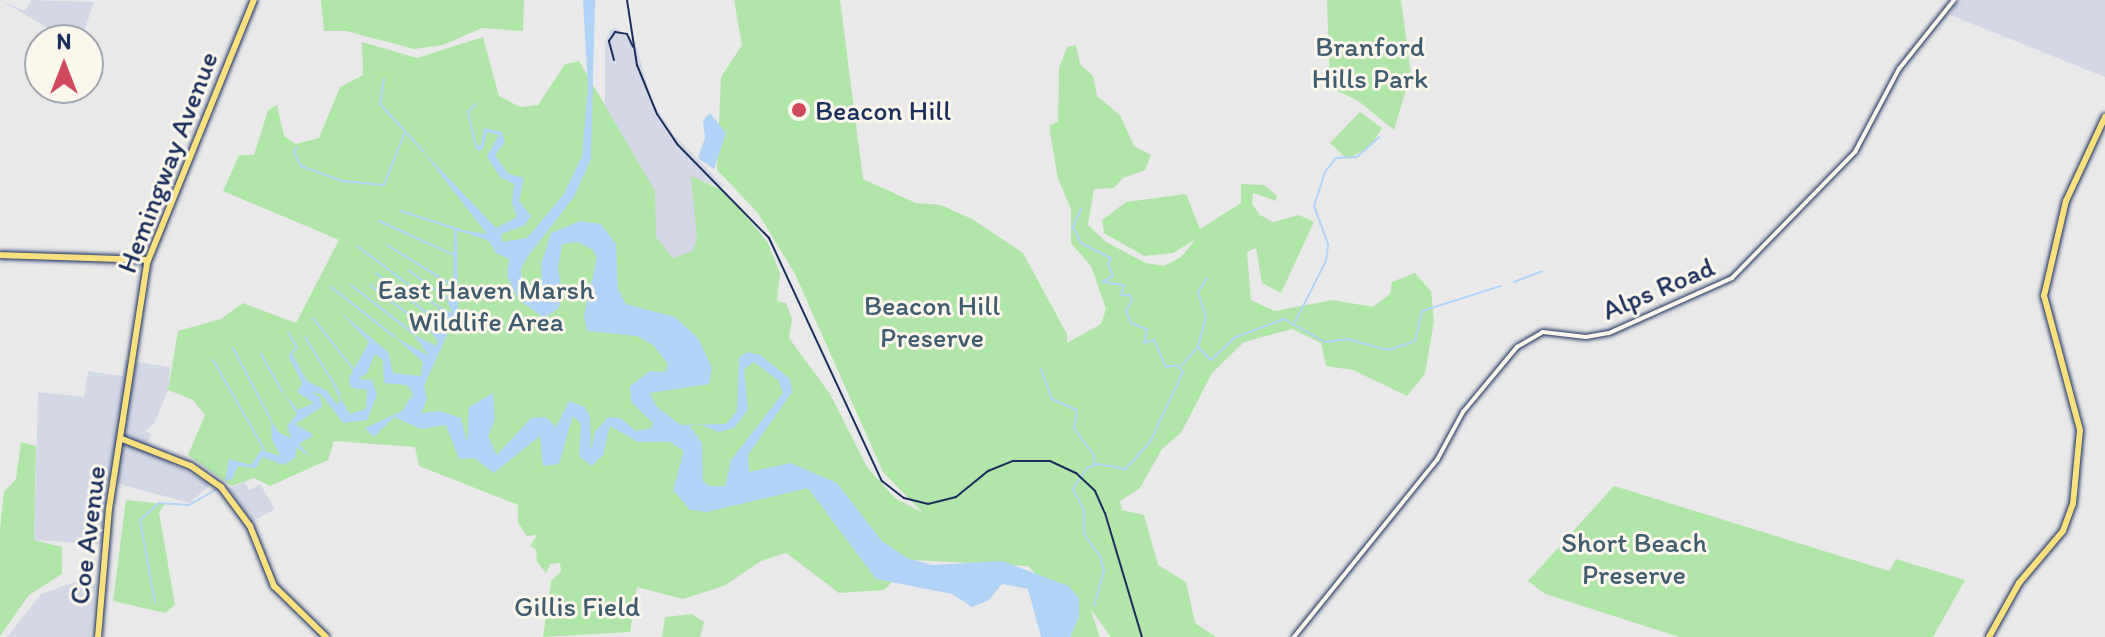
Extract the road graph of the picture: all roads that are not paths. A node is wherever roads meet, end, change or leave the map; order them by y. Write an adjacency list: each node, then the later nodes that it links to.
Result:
1 (254, 0): 5 (main road, Hemingway Avenue)
2 (1954, 0): 9 (street, Alps Road)
3 (2105, 117): 10 (main road)
4 (0, 255): 5 (main road)
5 (148, 260): 6 (main road, Hemingway Avenue)
6 (122, 439): 7 (main road, Coe Avenue); 8 (main road)
7 (98, 637)
8 (326, 637)
9 (1294, 637)
10 (1989, 637)

